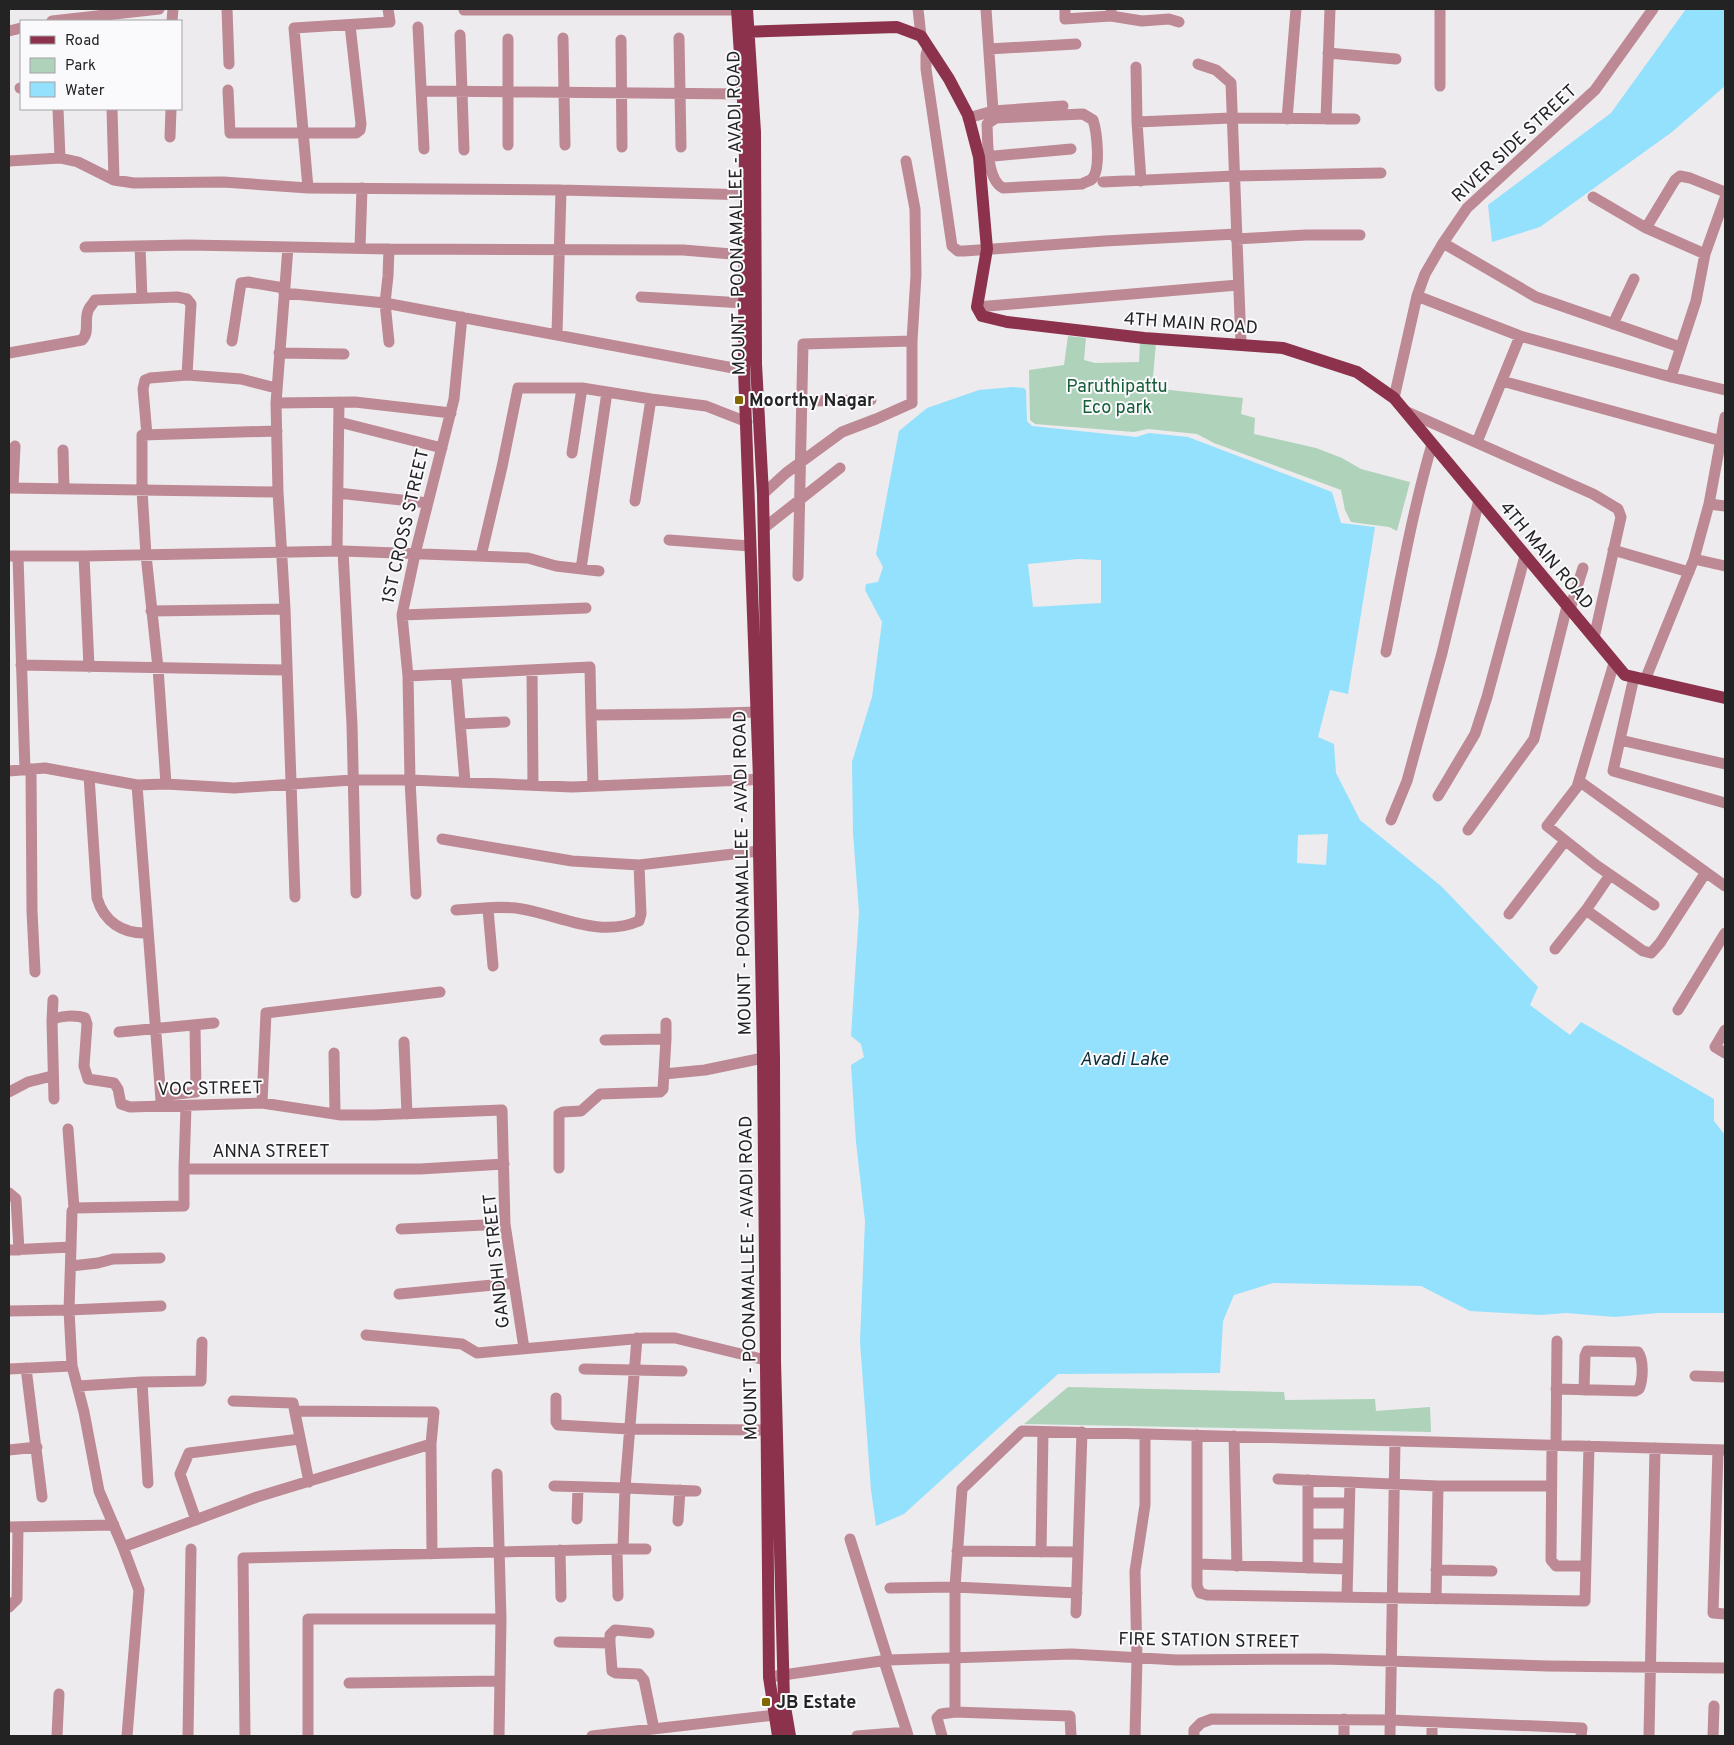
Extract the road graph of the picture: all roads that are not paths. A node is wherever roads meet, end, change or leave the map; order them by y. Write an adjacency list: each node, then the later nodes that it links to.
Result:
1 (159, 9): 15 (street)
2 (227, 9): 31 (street)
3 (388, 9): 18 (street)
4 (741, 9): 13 (street); 20 (main road, MOUNT - POONAMALLEE - AVADI ROAD)
5 (918, 9): 26 (street)
6 (986, 9): 28 (street)
7 (1065, 9): 14 (street)
8 (1296, 9): 50 (street)
9 (1330, 9): 29 (street)
10 (1440, 9): 34 (street)
11 (1652, 9): 82 (street, RIVER SIDE STREET)
12 (464, 10): 13 (street)
13 (621, 10)
14 (1111, 13): 17 (street)
15 (108, 18): 16 (street)
16 (72, 20)
17 (1180, 22)
18 (350, 25): 54 (street); 54 (street)
19 (418, 27): 36 (street)
20 (744, 32): 26 (main road); 42 (main road, MOUNT - POONAMALLEE - AVADI ROAD); 76 (main road, MOUNT - POONAMALLEE - AVADI ROAD)
21 (460, 35): 37 (street)
22 (564, 38): 39 (street)
23 (679, 38): 41 (street)
24 (508, 39): 38 (street)
25 (621, 40): 40 (street)
26 (925, 41): 48 (main road); 89 (street)
27 (1076, 44): 28 (street)
28 (989, 49): 47 (street)
29 (1328, 53): 30 (street); 51 (street)
30 (1396, 58)
31 (229, 64)
32 (1198, 64): 49 (street)
33 (1136, 67): 53 (street)
34 (1440, 86)
35 (228, 90): 54 (street)
36 (422, 91): 37 (street); 60 (street)
37 (462, 91): 38 (street); 62 (street)
38 (507, 91): 39 (street); 56 (street)
39 (565, 91): 40 (street); 57 (street)
40 (622, 92): 41 (street); 58 (street)
41 (681, 93): 42 (street); 59 (street)
42 (742, 94): 76 (main road, MOUNT - POONAMALLEE - AVADI ROAD)
43 (1063, 106): 47 (street)
44 (58, 110): 64 (street)
45 (112, 110): 69 (street)
46 (171, 110): 55 (street)
47 (993, 111): 48 (street)
48 (968, 118): 63 (main road)
49 (1231, 118): 50 (street); 53 (street); 68 (street)
50 (1287, 118): 51 (street)
51 (1326, 119): 52 (street)
52 (1355, 119)
53 (1137, 122): 70 (street)
54 (303, 132): 72 (street)
55 (170, 137)
56 (508, 145)
57 (566, 146)
58 (622, 147)
59 (681, 147)
60 (424, 148)
61 (1071, 149): 63 (street)
62 (464, 150)
63 (984, 157): 63 (street); 89 (main road)
64 (60, 158): 65 (street); 69 (street)
65 (9, 161)
66 (906, 161): 106 (street)
67 (1381, 173): 68 (street)
68 (1234, 176): 70 (street); 81 (street)
69 (114, 180): 72 (street)
70 (1141, 181): 71 (street)
71 (1103, 182)
72 (308, 188): 73 (street)
73 (362, 188): 74 (street); 86 (street)
74 (561, 190): 76 (street); 88 (street)
75 (1725, 192): 79 (street)
76 (750, 195): 91 (main road, MOUNT - POONAMALLEE - AVADI ROAD); 148 (main road, MOUNT - POONAMALLEE - AVADI ROAD)
77 (1593, 197): 79 (street)
78 (1725, 198): 90 (street)
79 (1646, 228): 90 (street)
80 (1360, 235): 81 (street)
81 (1236, 236): 89 (street); 93 (street)
82 (1443, 243): 95 (street, RIVER SIDE STREET); 102 (street)
83 (140, 246): 84 (street); 85 (street); 97 (street)
84 (85, 247)
85 (288, 247): 86 (street); 94 (street)
86 (360, 248): 87 (street)
87 (389, 249): 88 (street); 98 (street)
88 (559, 249): 91 (street); 103 (street)
89 (987, 249): 100 (main road)
90 (1705, 254): 109 (street)
91 (744, 255): 99 (main road, MOUNT - POONAMALLEE - AVADI ROAD)
92 (1634, 279): 102 (street)
93 (1238, 285): 100 (street); 108 (street)
94 (284, 291): 98 (street); 105 (street); 111 (street)
95 (1417, 296): 104 (street); 121 (street, RIVER SIDE STREET)
96 (641, 297): 99 (street)
97 (142, 298): 110 (street); 114 (street)
98 (385, 303): 101 (street); 107 (street)
99 (744, 303): 113 (main road, MOUNT - POONAMALLEE - AVADI ROAD)
100 (977, 307): 108 (main road, 4TH MAIN ROAD)
101 (462, 317): 103 (street); 128 (street, 1ST CROSS STREET)
102 (1613, 324): 109 (street)
103 (557, 334): 113 (street)
104 (1520, 336): 115 (street); 116 (street)
105 (232, 341)
106 (912, 341): 124 (street); 141 (street)
107 (389, 342)
108 (1241, 344): 121 (main road, 4TH MAIN ROAD)
109 (1680, 347): 115 (street)
110 (9, 353)
111 (279, 353): 112 (street); 117 (street)
112 (344, 354)
113 (744, 370): 131 (main road, MOUNT - POONAMALLEE - AVADI ROAD)
114 (187, 375): 117 (street); 133 (street)
115 (1671, 377): 119 (street)
116 (1502, 381): 134 (street); 135 (street)
117 (276, 388): 126 (street)
118 (582, 388): 120 (street); 140 (street); 165 (street)
119 (1725, 390)
120 (607, 392): 122 (street); 170 (street)
121 (1394, 398): 127 (main road, 4TH MAIN ROAD)
122 (651, 399): 131 (street); 151 (street)
123 (871, 400): 124 (street)
124 (802, 401): 141 (street)
125 (339, 402): 126 (street); 128 (street); 130 (street)
126 (276, 403): 132 (street)
127 (1405, 411): 135 (street); 136 (main road, 4TH MAIN ROAD)
128 (451, 413): 138 (street, 1ST CROSS STREET)
129 (1725, 417): 134 (street)
130 (338, 422): 138 (street); 147 (street)
131 (747, 422): 157 (main road, MOUNT - POONAMALLEE - AVADI ROAD)
132 (277, 431): 133 (street); 146 (street)
133 (147, 435): 145 (street)
134 (1723, 441): 153 (street)
135 (1477, 442): 158 (street)
136 (1432, 444): 150 (main road, 4TH MAIN ROAD); 181 (street)
137 (15, 446): 143 (street)
138 (442, 448): 152 (street, 1ST CROSS STREET)
139 (63, 450): 144 (street)
140 (572, 454)
141 (801, 462): 148 (street); 149 (street)
142 (840, 468): 149 (street)
143 (11, 488): 144 (street)
144 (64, 488): 145 (street)
145 (142, 490): 146 (street); 162 (street)
146 (278, 492): 160 (street)
147 (338, 492): 152 (street); 159 (street)
148 (763, 494): 155 (main road, MOUNT - POONAMALLEE - AVADI ROAD)
149 (800, 500): 155 (street); 173 (street)
150 (1479, 500): 166 (main road, 4TH MAIN ROAD); 213 (street)
151 (635, 501)
152 (428, 503): 161 (street, 1ST CROSS STREET)
153 (1709, 504): 154 (street); 167 (street)
154 (1725, 506)
155 (764, 528): 201 (main road, MOUNT - POONAMALLEE - AVADI ROAD)
156 (669, 540): 157 (street)
157 (750, 546): 192 (main road, MOUNT - POONAMALLEE - AVADI ROAD)
158 (1613, 550): 172 (street); 180 (street)
159 (340, 551): 160 (street); 161 (street); 202 (street)
160 (281, 553): 162 (street); 177 (street)
161 (415, 554): 165 (street); 179 (street, 1ST CROSS STREET)
162 (146, 555): 164 (street); 178 (street)
163 (13, 556): 164 (street); 174 (street)
164 (84, 556): 184 (street)
165 (481, 556): 170 (street)
166 (1526, 556): 176 (main road, 4TH MAIN ROAD); 211 (street)
167 (1694, 559): 168 (street); 172 (street)
168 (1725, 566)
169 (1583, 568): 176 (street)
170 (581, 569): 171 (street)
171 (599, 571)
172 (1689, 572): 190 (street)
173 (798, 576)
174 (14, 606): 183 (street)
175 (586, 608): 179 (street)
176 (1568, 608): 180 (main road, 4TH MAIN ROAD); 214 (street)
177 (285, 609): 178 (street); 186 (street)
178 (151, 611): 185 (street)
179 (402, 615): 189 (street, 1ST CROSS STREET)
180 (1594, 638): 182 (main road, 4TH MAIN ROAD)
181 (1386, 652)
182 (1614, 663): 190 (main road, 4TH MAIN ROAD); 204 (street)
183 (21, 665): 184 (street); 198 (street)
184 (89, 667): 185 (street)
185 (158, 668): 186 (street); 207 (street)
186 (287, 670): 206 (street)
187 (532, 670): 188 (street); 193 (street); 209 (street)
188 (456, 674): 189 (street); 195 (street)
189 (408, 676): 203 (street, 1ST CROSS STREET)
190 (1639, 679): 191 (main road, 4TH MAIN ROAD); 196 (street)
191 (1725, 698)
192 (758, 712): 193 (street); 201 (main road, MOUNT - POONAMALLEE - AVADI ROAD)
193 (591, 715): 210 (street)
194 (505, 722): 195 (street)
195 (460, 724): 205 (street)
196 (1620, 740): 197 (street); 212 (street)
197 (1725, 764)
198 (28, 769): 199 (street); 200 (street); 234 (street)
199 (9, 771)
200 (89, 776): 208 (street); 230 (street)
201 (764, 779): 210 (street); 217 (main road, MOUNT - POONAMALLEE - AVADI ROAD); 283 (main road, MOUNT - POONAMALLEE - AVADI ROAD)
202 (352, 780): 203 (street); 206 (street); 222 (street)
203 (410, 780): 205 (street); 223 (street, 1ST CROSS STREET)
204 (1579, 781): 216 (street); 219 (street)
205 (465, 782): 209 (street)
206 (292, 783): 207 (street); 224 (street)
207 (166, 784): 208 (street)
208 (137, 785): 230 (street)
209 (533, 785): 210 (street)
210 (593, 785)
211 (1438, 796)
212 (1725, 803)
213 (1391, 820)
214 (1468, 830)
215 (442, 839): 218 (street)
216 (1565, 841): 220 (street); 229 (street)
217 (758, 851): 218 (street); 250 (main road, MOUNT - POONAMALLEE - AVADI ROAD)
218 (639, 864): 226 (street)
219 (1706, 872): 221 (street); 228 (street)
220 (1610, 875): 225 (street); 228 (street)
221 (1725, 886)
222 (356, 893)
223 (416, 894)
224 (295, 897)
225 (1654, 905)
226 (488, 908): 227 (street); 233 (street)
227 (456, 910)
228 (1586, 910): 232 (street)
229 (1509, 914)
230 (147, 933): 242 (street)
231 (1725, 934): 237 (street)
232 (1555, 948)
233 (493, 966)
234 (35, 972)
235 (440, 992): 256 (street)
236 (53, 1000): 238 (street)
237 (1678, 1010)
238 (52, 1021): 252 (street); 255 (street, VOC STREET)
239 (214, 1023): 241 (street)
240 (666, 1024): 245 (street)
241 (195, 1025): 242 (street); 255 (street)
242 (154, 1030): 244 (street); 255 (street)
243 (1725, 1030): 249 (street)
244 (119, 1032)
245 (666, 1039): 246 (street); 251 (street)
246 (605, 1040)
247 (404, 1042): 260 (street)
248 (334, 1053): 259 (street)
249 (1725, 1053)
250 (763, 1058): 251 (street); 283 (main road, MOUNT - POONAMALLEE - AVADI ROAD)
251 (664, 1074): 263 (street)
252 (52, 1076): 253 (street); 254 (street)
253 (9, 1092)
254 (54, 1099)
255 (160, 1103): 257 (street, VOC STREET)
256 (262, 1104): 257 (street, VOC STREET); 259 (street, VOC STREET)
257 (186, 1106): 264 (street)
258 (502, 1110): 260 (street, VOC STREET); 262 (street, GANDHI STREET)
259 (335, 1114): 260 (street, VOC STREET)
260 (407, 1114)
261 (68, 1129): 266 (street)
262 (504, 1164): 264 (street, ANNA STREET); 267 (street, GANDHI STREET)
263 (559, 1168)
264 (184, 1169): 266 (street)
265 (9, 1193): 270 (street)
266 (74, 1208): 269 (street)
267 (505, 1224): 268 (street); 273 (street, GANDHI STREET)
268 (401, 1230)
269 (71, 1247): 270 (street); 272 (street)
270 (14, 1250)
271 (160, 1258): 272 (street)
272 (70, 1266): 276 (street)
273 (514, 1284): 274 (street); 282 (street, GANDHI STREET)
274 (398, 1294)
275 (161, 1306): 276 (street)
276 (69, 1310): 277 (street); 284 (street)
277 (9, 1311)
278 (366, 1334): 282 (street)
279 (636, 1338): 282 (street); 283 (street); 288 (street)
280 (1556, 1341): 294 (street)
281 (202, 1342): 292 (street)
282 (524, 1348)
283 (770, 1362): 300 (main road, MOUNT - POONAMALLEE - AVADI ROAD); 379 (main road, MOUNT - POONAMALLEE - AVADI ROAD)
284 (72, 1366): 285 (street); 293 (street)
285 (26, 1368): 286 (street); 311 (street)
286 (9, 1369)
287 (584, 1369): 288 (street)
288 (634, 1370): 289 (street); 299 (street)
289 (682, 1371)
290 (1695, 1376): 291 (street)
291 (1725, 1377)
292 (142, 1382): 293 (street); 320 (street)
293 (78, 1386): 335 (street)
294 (1556, 1389): 295 (street); 309 (street)
295 (1584, 1390): 295 (street)
296 (556, 1398): 299 (street)
297 (232, 1401): 298 (street)
298 (294, 1411): 306 (street); 308 (street)
299 (629, 1429): 300 (street); 326 (street)
300 (767, 1430): 380 (main road, MOUNT - POONAMALLEE - AVADI ROAD)
301 (1043, 1432): 302 (street); 346 (street); 347 (street)
302 (1082, 1432): 303 (street); 348 (street)
303 (1145, 1434): 304 (street); 374 (street)
304 (1197, 1435): 305 (street); 350 (street)
305 (1234, 1436): 307 (street); 351 (street)
306 (300, 1439): 318 (street); 333 (street)
307 (1395, 1441): 309 (street); 321 (street)
308 (431, 1444): 318 (street); 349 (street)
309 (1554, 1445): 310 (street); 324 (street)
310 (1589, 1446): 312 (street); 352 (street)
311 (37, 1447): 313 (street); 329 (street)
312 (1655, 1448): 314 (street); 377 (street)
313 (9, 1450)
314 (1722, 1450): 357 (street)
315 (497, 1474): 345 (street)
316 (1278, 1478): 317 (street)
317 (1308, 1480): 319 (street); 330 (street)
318 (309, 1482): 333 (street)
319 (1350, 1482): 321 (street); 331 (street)
320 (148, 1484)
321 (1394, 1484): 323 (street); 364 (street)
322 (554, 1486): 325 (street)
323 (1438, 1486): 324 (street); 355 (street)
324 (1551, 1486): 352 (street)
325 (578, 1487): 326 (street); 332 (street)
326 (625, 1488): 327 (street); 342 (street)
327 (680, 1490): 328 (street); 334 (street)
328 (696, 1491)
329 (42, 1497)
330 (1308, 1503): 331 (street); 337 (street)
331 (1349, 1503): 338 (street)
332 (577, 1519)
333 (196, 1520): 340 (street)
334 (678, 1521)
335 (114, 1525): 336 (street); 340 (street)
336 (13, 1527): 366 (street)
337 (1308, 1534): 338 (street); 353 (street)
338 (1348, 1534): 354 (street)
339 (850, 1539): 375 (street)
340 (123, 1547): 394 (street)
341 (191, 1549): 395 (street)
342 (620, 1549): 343 (street); 344 (street); 361 (street)
343 (646, 1549)
344 (560, 1550): 345 (street); 362 (street)
345 (499, 1552): 349 (street); 369 (street)
346 (957, 1552): 347 (street); 358 (street)
347 (1041, 1552): 348 (street)
348 (1078, 1552): 360 (street)
349 (432, 1554): 396 (street)
350 (1197, 1564): 351 (street); 363 (street)
351 (1238, 1566): 353 (street)
352 (1586, 1566): 365 (street)
353 (1308, 1568): 354 (street)
354 (1347, 1569): 363 (street)
355 (1436, 1570): 356 (street); 365 (street)
356 (1492, 1571)
357 (1720, 1572): 368 (street)
358 (955, 1587): 359 (street); 360 (street); 373 (street)
359 (890, 1588)
360 (1077, 1593): 367 (street)
361 (618, 1596)
362 (561, 1597)
363 (1347, 1597): 364 (street)
364 (1392, 1598): 365 (street); 376 (street)
365 (1436, 1599)
366 (9, 1608)
367 (1076, 1612)
368 (1725, 1614)
369 (501, 1619): 381 (street); 397 (street)
370 (649, 1633): 372 (street)
371 (559, 1642): 372 (street)
372 (610, 1644): 391 (street)
373 (954, 1658): 374 (street, FIRE STATION STREET); 375 (street, FIRE STATION STREET); 385 (street)
374 (1137, 1659): 376 (street, FIRE STATION STREET); 405 (street)
375 (886, 1660): 379 (street, FIRE STATION STREET); 392 (street)
376 (1391, 1661): 377 (street, FIRE STATION STREET); 388 (street)
377 (1650, 1667): 378 (street, FIRE STATION STREET); 411 (street)
378 (1725, 1668)
379 (784, 1676): 380 (street, FIRE STATION STREET); 386 (main road, MOUNT - POONAMALLEE - AVADI ROAD)
380 (769, 1677): 386 (main road, MOUNT - POONAMALLEE - AVADI ROAD)
381 (500, 1681): 382 (street); 398 (street)
382 (349, 1683)
383 (59, 1694): 393 (street)
384 (1714, 1706): 390 (street)
385 (955, 1712): 403 (street); 404 (street)
386 (780, 1715): 391 (street); 400 (main road, MOUNT - POONAMALLEE - AVADI ROAD); 401 (main road, MOUNT - POONAMALLEE - AVADI ROAD)
387 (1344, 1719): 388 (street); 406 (street); 407 (street)
388 (1391, 1720): 389 (street); 408 (street)
389 (1432, 1722): 409 (street); 410 (street)
390 (1719, 1724): 412 (street)
391 (654, 1729): 399 (street)
392 (908, 1734): 402 (street)
393 (57, 1736)
394 (126, 1736)
395 (188, 1736)
396 (245, 1736)
397 (308, 1736)
398 (499, 1736)
399 (592, 1736)
400 (778, 1736)
401 (790, 1736)
402 (858, 1736)
403 (942, 1736)
404 (1071, 1736)
405 (1136, 1736)
406 (1194, 1736)
407 (1344, 1736)
408 (1390, 1736)
409 (1432, 1736)
410 (1582, 1736)
411 (1649, 1736)
412 (1713, 1736)

